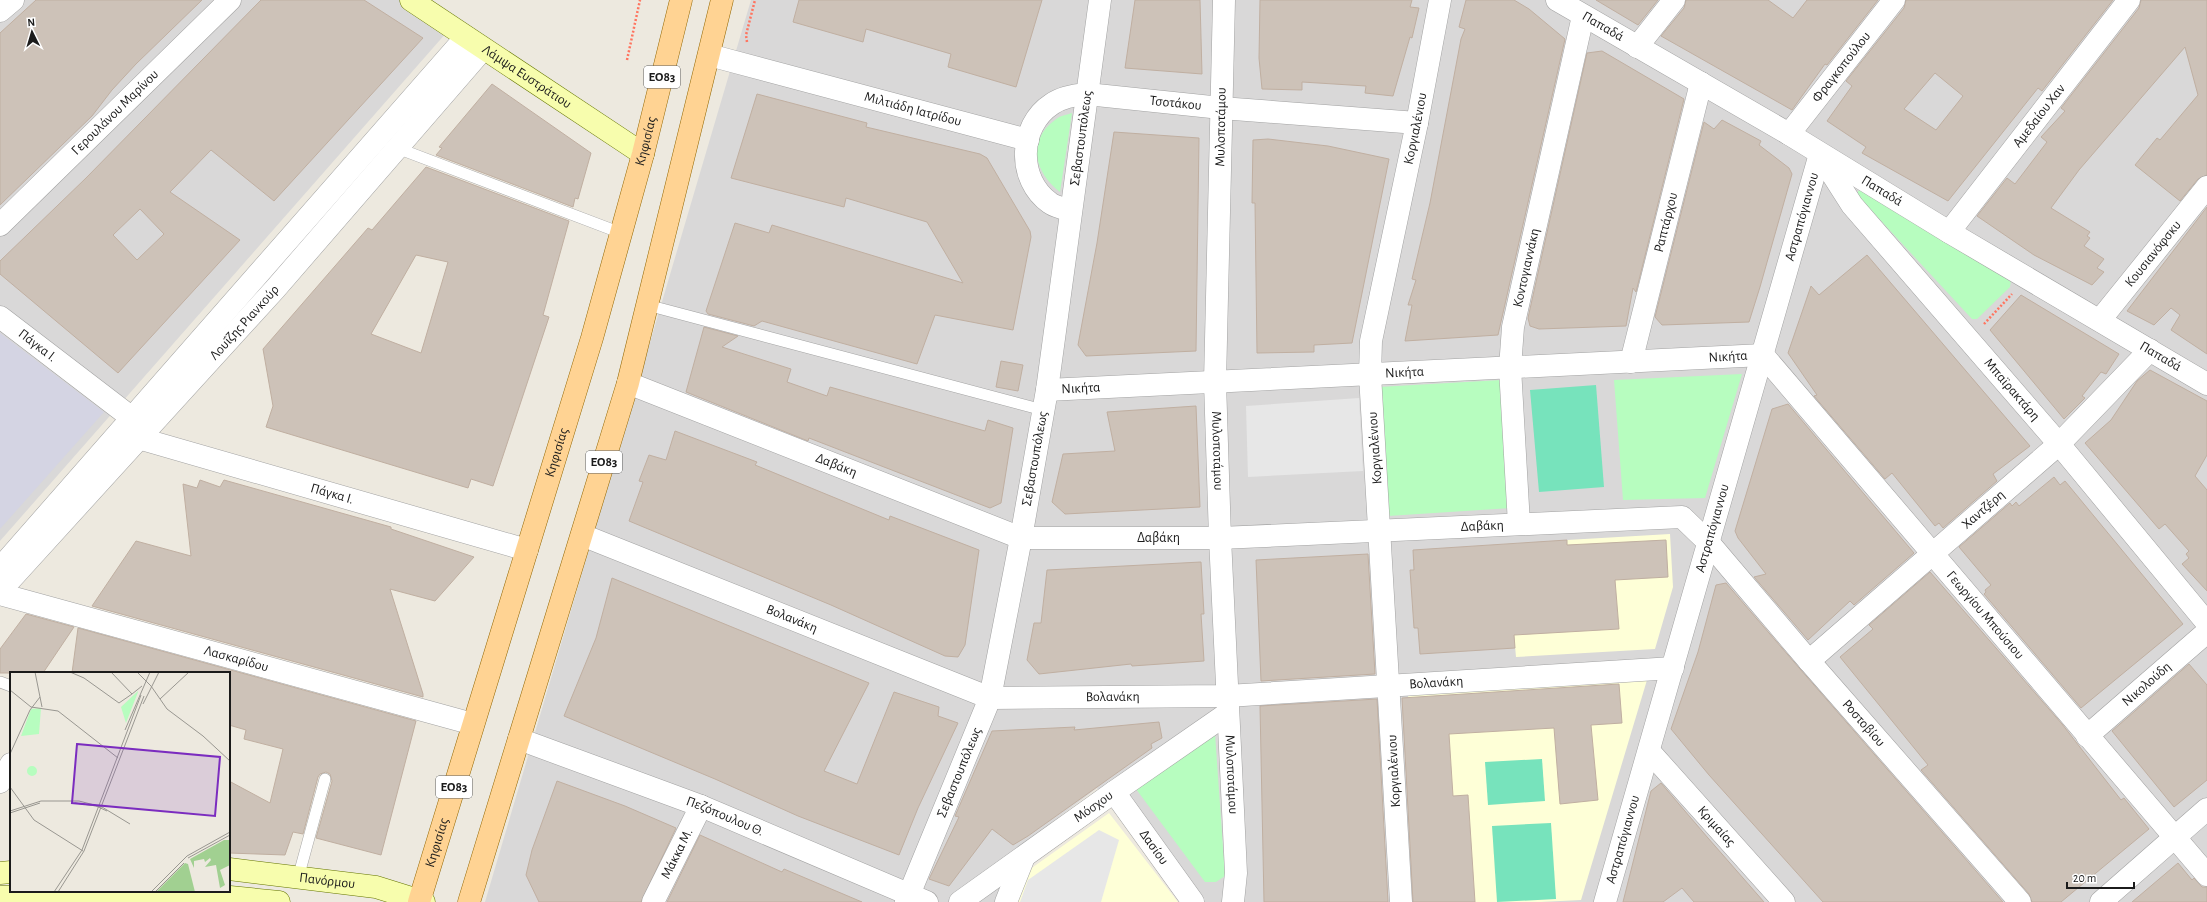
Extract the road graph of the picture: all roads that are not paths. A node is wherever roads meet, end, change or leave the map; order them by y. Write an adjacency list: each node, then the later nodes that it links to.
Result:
1 (13, 0): 13 (street)
2 (230, 0): 29 (street, Γερουλάνου Μαρίνου)
3 (411, 0): 15 (street, Λάμψα Ευστράτιου)
4 (681, 0): 25 (main road, Κηφισίας / ΕΟ83)
5 (722, 0): 17 (main road, ΕΟ83)
6 (1100, 0): 19 (street, Σεβαστουπόλεως)
7 (1224, 0): 20 (street, Μυλοποτάμου)
8 (1440, 0): 21 (street, Κοργιαλένιου)
9 (1557, 0): 14 (street, Παπαδά)
10 (1674, 0): 16 (street)
11 (1894, 0): 22 (street, Φραγκοπούλου)
12 (2129, 0): 30 (street, Αμεδαίου Χαν)
13 (0, 11)
14 (1583, 16): 16 (street, Παπαδά); 38 (street, Κοντογιαννάκη)
15 (474, 43): 24 (street, Λουΐζης Ριανκούρ); 25 (street, Λάμψα Ευστράτιου); 44 (street, Λουΐζης Ριανκούρ)
16 (1637, 47): 18 (street, Παπαδά)
17 (709, 55): 23 (street, Μιλτιάδη Ιατρίδου); 32 (main road, ΕΟ83)
18 (1701, 83): 22 (street, Παπαδά); 37 (street, Ραπτάρχου)
19 (1087, 94): 20 (street, Τσοτάκου); 23 (street, Τσοτάκου); 28 (street, Σεβαστουπόλεως)
20 (1221, 108): 21 (street, Τσοτάκου); 40 (street, Μυλοποτάμου)
21 (1417, 123): 39 (street, Κοργιαλένιου)
22 (1789, 134): 26 (street, Παπαδά)
23 (1028, 140): 28 (street)
24 (397, 148): 31 (lane); 44 (street, Λουΐζης Ριανκούρ)
25 (643, 154): 31 (main road, Κηφισίας / ΕΟ83)
26 (1820, 154): 30 (street, Παπαδά); 36 (street, Αστραπόγιαννου); 45 (street, Μπαϊρακτάρη)
27 (2207, 187): 34 (street, Κουσιανόφσκυ)
28 (1070, 210): 43 (street, Σεβαστουπόλεως)
29 (0, 225)
30 (1949, 232): 34 (street, Παπαδά)
31 (621, 233): 52 (main road, Κηφισίας / ΕΟ83)
32 (647, 305): 41 (main road, ΕΟ83); 43 (lane)
33 (0, 317): 44 (street, Πάγκα Ι.)
34 (2100, 320): 35 (street, Παπαδά)
35 (2150, 350): 42 (street, Παπαδά); 45 (street, Χαντζέρη)
36 (1763, 355): 37 (street, Νικήτα); 51 (street, Αστραπόγιαννου); 53 (street, Γεωργίου Μπούσιου)
37 (1631, 362): 38 (street, Νικήτα)
38 (1510, 368): 39 (street, Νικήτα); 46 (street, Κοντογιαννάκη)
39 (1370, 375): 40 (street, Νικήτα); 47 (street, Κοργιαλένιου)
40 (1215, 382): 43 (street, Νικήτα); 50 (street, Μυλοποτάμου)
41 (628, 383): 48 (main road, ΕΟ83); 49 (street, Δαβάκη)
42 (2207, 384)
43 (1045, 400): 49 (street, Σεβαστουπόλεως)
44 (135, 428): 52 (street, Πάγκα Ι.); 54 (street, Λουΐζης Ριανκούρ); 55 (street, Λουΐζης Ριανκούρ)
45 (2059, 444): 53 (street, Χαντζέρη); 56 (street, Μπαϊρακτάρη)
46 (1519, 524): 47 (street, Δαβάκη); 51 (street, Δαβάκη)
47 (1380, 530): 50 (street, Δαβάκη); 62 (street, Κοργιαλένιου)
48 (582, 535): 63 (street, Βολανάκη); 67 (main road, ΕΟ83)
49 (1022, 538): 50 (street, Δαβάκη); 63 (street, Σεβαστουπόλεως)
50 (1220, 538): 64 (street, Μυλοποτάμου)
51 (1709, 543): 58 (street, Ροστοβίου); 59 (street, Αστραπόγιαννου)
52 (527, 550): 65 (main road, Κηφισίας / ΕΟ83)
53 (1932, 555): 58 (street, Χαντζέρη); 66 (street, Γεωργίου Μπούσιου)
54 (0, 568)
55 (0, 592): 65 (street, Λασκαρίδου)
56 (2207, 623)
57 (2203, 643): 66 (street, Νικολούδη)
58 (1809, 661): 97 (street, Ροστοβίου)
59 (1673, 668): 62 (street, Βολανάκη); 68 (street, Αστραπόγιαννου)
60 (0, 682): 61 (lane)
61 (10, 686)
62 (1389, 686): 64 (street, Βολανάκη); 94 (street, Κοργιαλένιου)
63 (990, 698): 64 (street, Βολανάκη); 85 (street, Σεβαστουπόλεως)
64 (1228, 704): 72 (street, Μόσχου); 93 (street, Μυλοποτάμου)
65 (473, 724): 86 (main road, Κηφισίας / ΕΟ83)
66 (2087, 736): 75 (street, Γεωργίου Μπούσιου)
67 (519, 739): 73 (street, Πεζόπουλου Θ.); 88 (main road, ΕΟ83)
68 (1648, 751): 95 (street, Αστραπόγιαννου); 96 (street, Κριμαίας)
69 (10, 766): 71 (street)
70 (325, 779): 81 (lane)
71 (0, 782)
72 (1114, 792): 76 (street, Μόσχου); 92 (street, Δασίου)
73 (701, 806): 85 (street, Πεζόπουλου Θ.); 89 (street, Μάκκα Μ.)
74 (2207, 809): 75 (street)
75 (2175, 837): 80 (street, Γεωργίου Μπούσιου); 98 (street)
76 (1024, 857): 90 (street, Μόσχου); 91 (street)
77 (230, 869): 81 (street, Πανόρμου)
78 (10, 872): 79 (street)
79 (0, 873)
80 (2207, 875)
81 (298, 878): 86 (street, Πανόρμου)
82 (0, 897): 83 (street)
83 (94, 898): 84 (street)
84 (190, 898): 87 (street)
85 (914, 899)
86 (421, 901)
87 (277, 902)
88 (469, 902)
89 (653, 902)
90 (960, 902)
91 (1006, 902)
92 (1193, 902)
93 (1233, 902)
94 (1401, 902)
95 (1604, 902)
96 (1784, 902)
97 (2020, 902)
98 (2101, 902)

